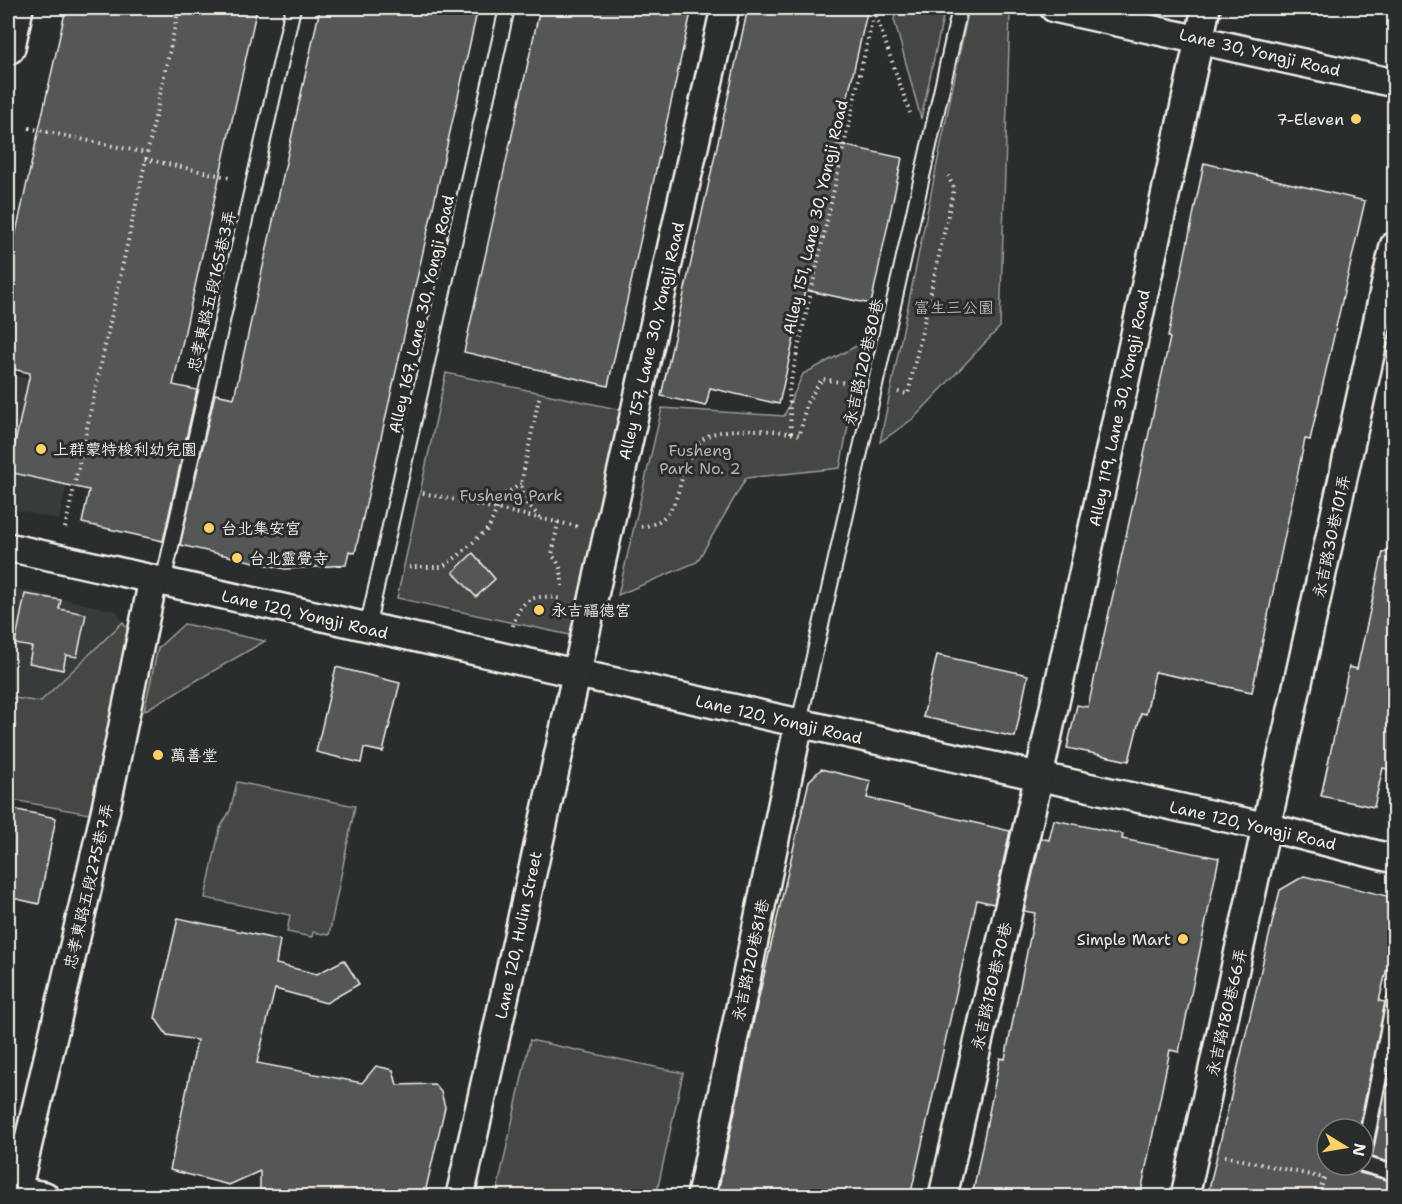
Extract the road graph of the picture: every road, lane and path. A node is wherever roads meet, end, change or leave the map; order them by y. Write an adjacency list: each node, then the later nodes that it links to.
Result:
1 (16, 8): 11 (main road)
2 (179, 8): 14 (path)
3 (293, 8): 17 (lane, 忠孝東路五段165巷3弄)
4 (507, 8): 31 (lane, Alley 167, Lane 30, Yongji Road)
5 (725, 8): 32 (street, Alley 157, Lane 30, Yongji Road)
6 (874, 8): 16 (path); 20 (path, Alley 151, Lane 30, Yongji Road)
7 (960, 8): 16 (lane, 永吉路120巷80巷)
8 (1054, 8): 10 (street, Lane 30, Yongji Road)
9 (1206, 8): 10 (street, Alley 119, Lane 30, Yongji Road)
10 (1200, 39): 12 (street, Lane 30, Yongji Road); 34 (street, Alley 119, Lane 30, Yongji Road)
11 (8, 47)
12 (1395, 83)
13 (29, 128): 14 (path)
14 (146, 153): 15 (path)
15 (145, 159): 17 (path); 25 (path)
16 (926, 159): 33 (lane, 永吉路120巷80巷)
17 (252, 183): 27 (lane, 忠孝東路五段165巷3弄)
18 (1395, 246): 35 (street, 永吉路30巷101弄)
19 (539, 398): 21 (path)
20 (791, 433)
21 (521, 484): 22 (path); 26 (path)
22 (543, 519)
23 (558, 522): 28 (path)
24 (8, 547): 25 (street, Lane 120, Yongji Road)
25 (59, 560): 27 (street, Lane 120, Yongji Road)
26 (409, 567)
27 (158, 581): 31 (street, Lane 120, Yongji Road); 42 (street, 忠孝東路五段275巷7弄)
28 (562, 599): 29 (path); 30 (path)
29 (570, 602)
30 (513, 626)
31 (367, 628): 32 (street, Lane 120, Yongji Road)
32 (576, 674): 33 (street, Lane 120, Yongji Road); 44 (street, Lane 120, Hulin Street)
33 (799, 723): 34 (street, Lane 120, Yongji Road); 45 (street, 永吉路120巷81巷)
34 (1039, 776): 35 (street, Lane 120, Yongji Road); 46 (street, 永吉路180巷70巷)
35 (1267, 826): 36 (street, Lane 120, Yongji Road); 39 (street, 永吉路180巷66弄)
36 (1395, 859)
37 (1395, 1001): 38 (lane)
38 (1371, 1117)
39 (1195, 1149): 47 (street, 永吉路180巷66弄); 48 (path)
40 (1375, 1167): 41 (lane)
41 (1395, 1173)
42 (12, 1190): 43 (street)
43 (45, 1197)
44 (460, 1197)
45 (701, 1197)
46 (943, 1197)
47 (1185, 1197)
48 (1319, 1197)

